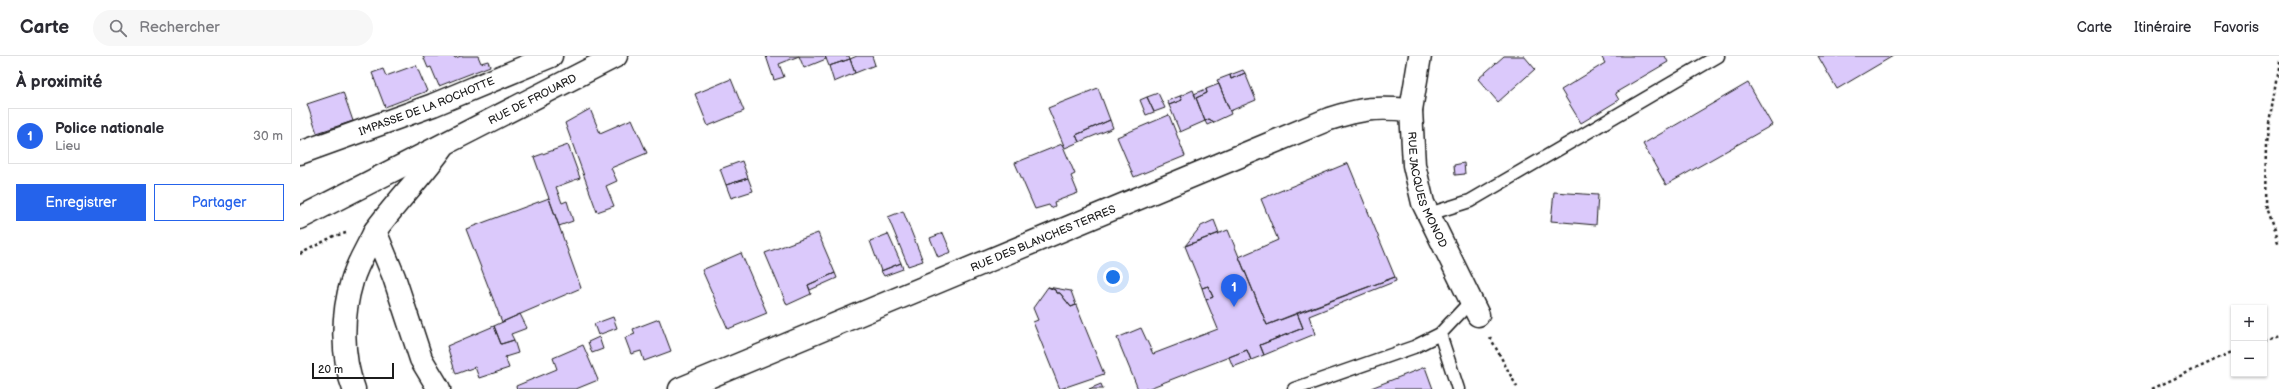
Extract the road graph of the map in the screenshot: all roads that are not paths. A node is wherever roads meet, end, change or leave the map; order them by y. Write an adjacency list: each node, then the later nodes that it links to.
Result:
1 (551, 56): 7 (main road, IMPASSE DE LA ROCHOTTE)
2 (616, 56): 6 (main road, RUE DE FROUARD)
3 (1420, 56): 5 (main road, RUE JACQUES MONOD)
4 (1718, 56): 8 (lane)
5 (1411, 110): 8 (main road, RUE JACQUES MONOD); 15 (main road, RUE DES BLANCHES TERRES)
6 (447, 141): 9 (main road, RUE DE FROUARD); 10 (main road)
7 (300, 153)
8 (1429, 214): 11 (main road, RUE JACQUES MONOD)
9 (300, 218)
10 (376, 231): 13 (main road); 14 (main road)
11 (1474, 308): 12 (lane)
12 (1440, 334): 16 (lane); 17 (lane)
13 (354, 389)
14 (439, 389)
15 (680, 389)
16 (1294, 389)
17 (1458, 389)

